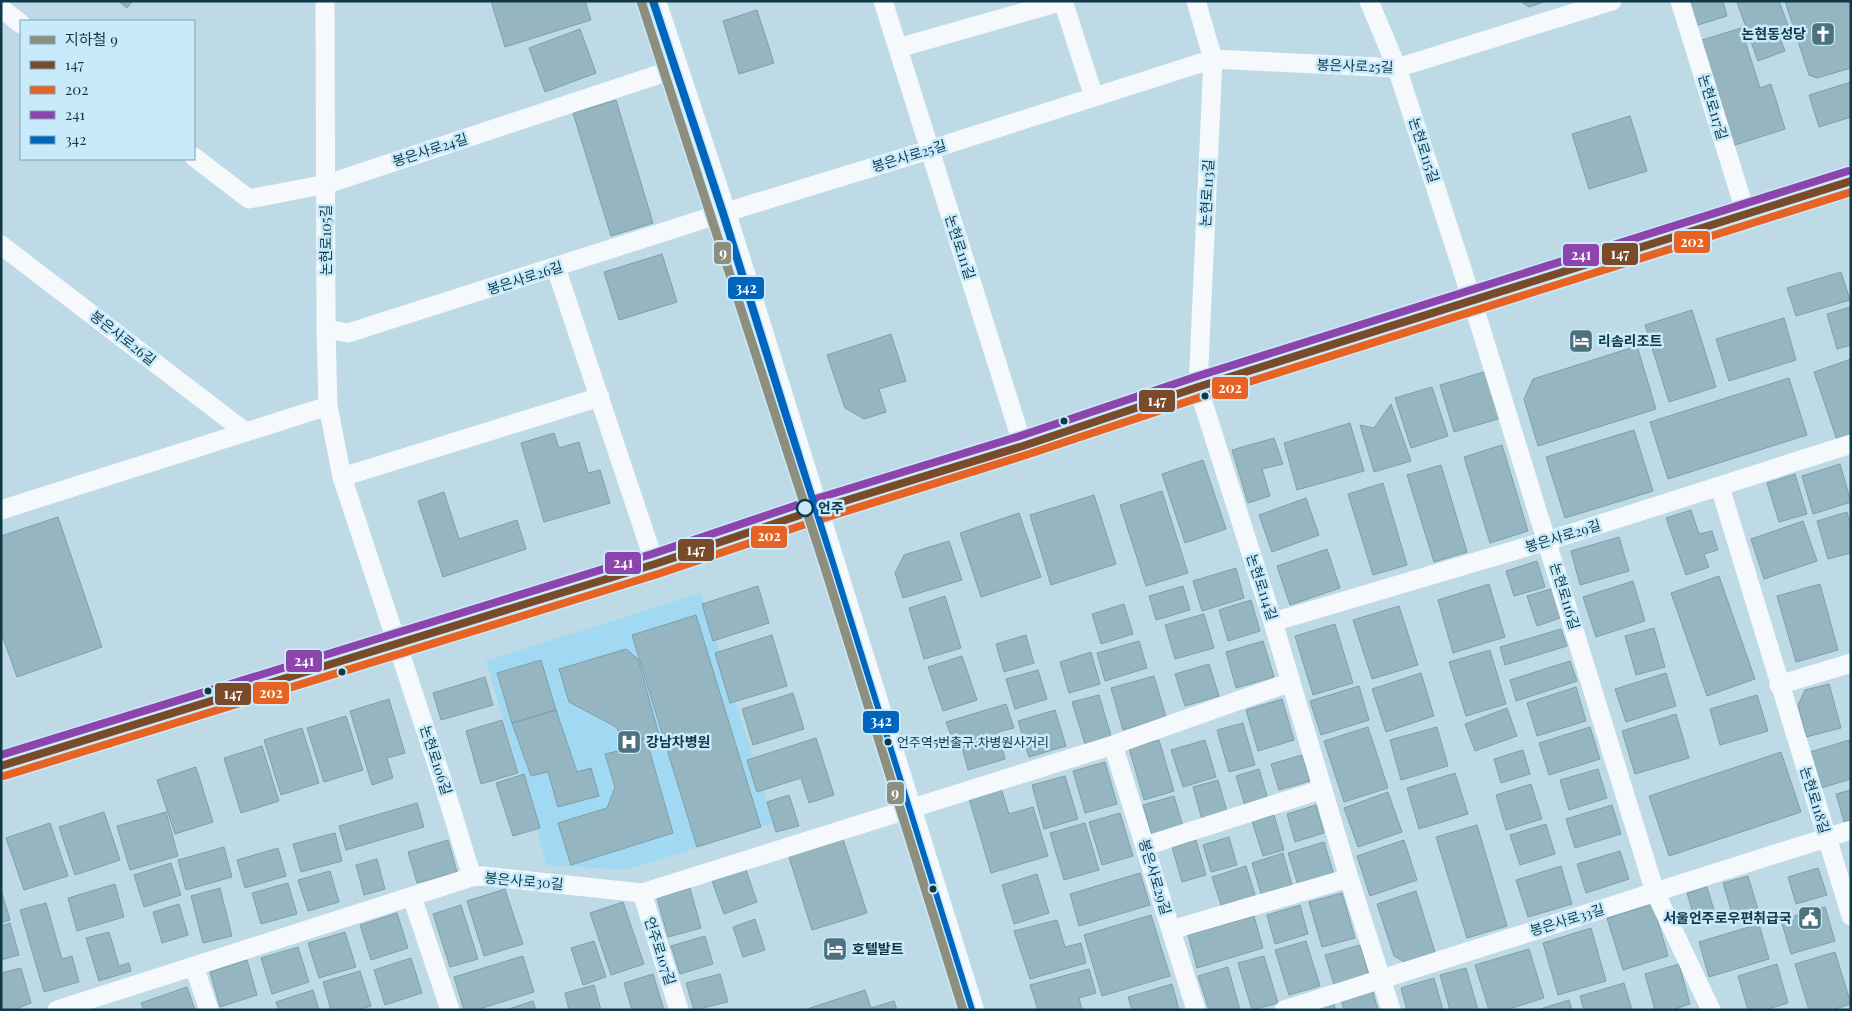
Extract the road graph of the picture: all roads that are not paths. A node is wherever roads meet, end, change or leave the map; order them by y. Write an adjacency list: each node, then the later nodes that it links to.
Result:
1 (325, 1): 19 (street, 논현로105길)
2 (653, 1): 14 (main road)
3 (883, 1): 11 (street, 논현로111길)
4 (1063, 1): 11 (street); 15 (street)
5 (1196, 1): 12 (street, 논현로113길)
6 (1369, 1): 13 (street, 논현로115길)
7 (1612, 1): 13 (street, 봉은사로25길)
8 (1680, 1): 21 (street, 논현로117길)
9 (1, 8): 10 (street)
10 (20, 23)
11 (898, 48): 16 (street, 논현로111길)
12 (1214, 59): 13 (street, 봉은사로25길); 15 (street, 봉은사로25길); 26 (street, 논현로113길)
13 (1398, 68): 24 (street, 논현로115길)
14 (674, 69): 19 (street, 봉은사로24길); 20 (main road)
15 (1094, 97): 16 (street, 봉은사로25길)
16 (929, 150): 20 (street, 봉은사로25길); 31 (street, 논현로111길)
17 (195, 158): 19 (street, 봉은사로24길)
18 (1851, 181): 21 (main road)
19 (327, 184): 25 (street, 논현로105길)
20 (723, 212): 23 (street, 봉은사로26길); 35 (main road)
21 (1746, 214): 24 (main road)
22 (1, 245): 29 (street, 봉은사로26길)
23 (556, 268): 25 (street, 봉은사로26길); 27 (street)
24 (1472, 300): 26 (main road); 36 (street, 논현로116길)
25 (326, 329): 28 (street, 논현로105길)
26 (1198, 386): 31 (main road); 38 (street, 논현로114길)
27 (600, 397): 32 (street); 37 (street)
28 (328, 406): 29 (street); 32 (street, 논현로105길)
29 (244, 432): 34 (street)
30 (1851, 444): 33 (street, 봉은사로29길)
31 (1023, 446): 35 (main road)
32 (342, 477): 39 (street, 논현로105길)
33 (1720, 487): 36 (street, 봉은사로29길); 42 (street, 논현로118길)
34 (1, 510)
35 (815, 510): 37 (main road); 46 (main road)
36 (1548, 541): 38 (street, 봉은사로29길); 52 (street, 논현로116길)
37 (655, 564): 39 (main road)
38 (1273, 622): 41 (street, 논현로114길)
39 (397, 644): 44 (main road); 50 (street, 논현로106길)
40 (1851, 663): 42 (street)
41 (1291, 682): 43 (street); 45 (street, 논현로114길)
42 (1779, 684): 48 (street, 논현로118길)
43 (1113, 745): 46 (street); 49 (street, 봉은사로29길)
44 (1, 766)
45 (1323, 789): 49 (street); 51 (street, 논현로114길)
46 (908, 808): 53 (street, 봉은사로30길); 63 (main road)
47 (1851, 830): 48 (street, 봉은사로33길)
48 (1827, 838): 52 (street, 봉은사로33길); 55 (street, 논현로118길)
49 (1145, 846): 56 (street, 봉은사로29길)
50 (472, 877): 53 (street, 봉은사로30길); 54 (street, 봉은사로30길)
51 (1349, 878): 56 (street); 58 (street, 논현로114길)
52 (1655, 892): 58 (street, 봉은사로33길); 67 (street, 논현로116길)
53 (642, 893): 62 (street, 언주로107길)
54 (412, 897): 57 (street, 봉은사로30길); 61 (street)
55 (1851, 916)
56 (1171, 930): 64 (street, 봉은사로29길)
57 (194, 966): 59 (street, 봉은사로30길); 60 (street)
58 (1380, 978): 65 (street, 봉은사로33길); 66 (street, 논현로114길)
59 (58, 1010)
60 (209, 1010)
61 (450, 1010)
62 (679, 1010)
63 (971, 1010)
64 (1196, 1010)
65 (1284, 1010)
66 (1391, 1010)
67 (1711, 1010)

